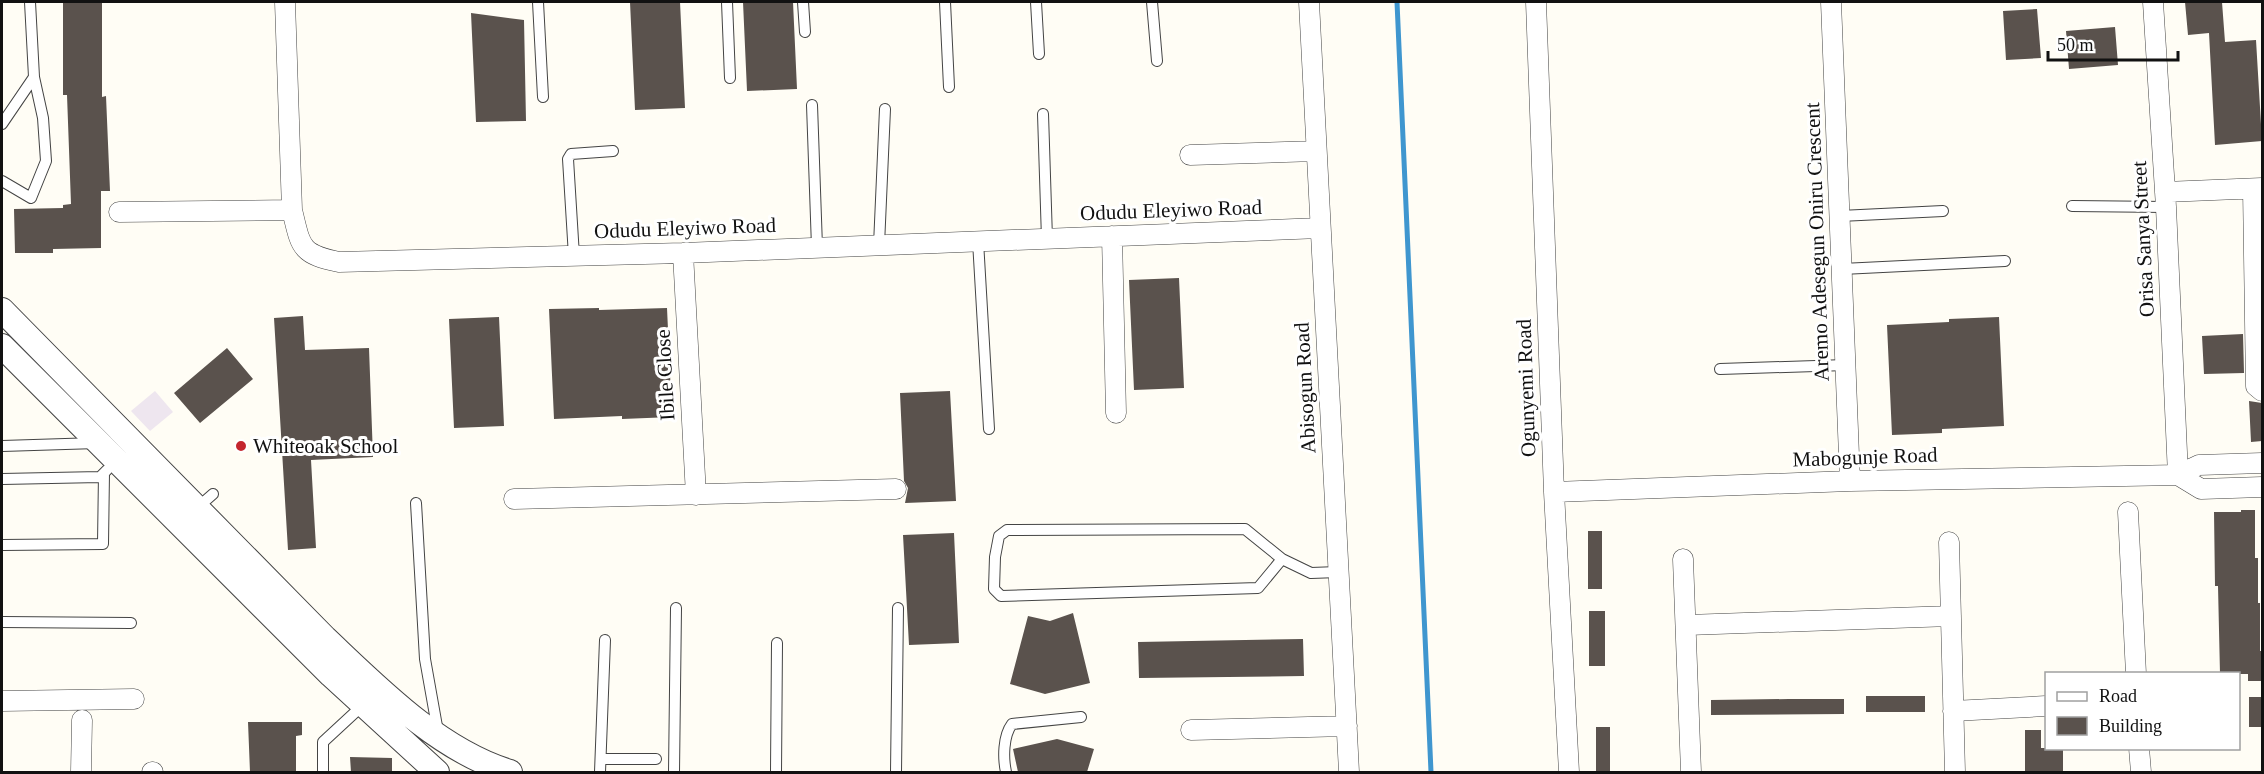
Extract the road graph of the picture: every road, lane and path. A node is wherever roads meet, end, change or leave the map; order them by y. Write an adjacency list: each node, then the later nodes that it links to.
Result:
1 (30, 2): 16 (lane)
2 (285, 2): 31 (street, Odudu Eleyiwo Road)
3 (538, 2): 19 (lane)
4 (727, 2): 17 (lane)
5 (803, 2): 13 (lane)
6 (945, 2): 18 (lane)
7 (1036, 2): 14 (lane)
8 (1152, 2): 15 (lane)
9 (1309, 2): 25 (street, Abisogun Road)
10 (1536, 2): 63 (street, Ogunyemi Road)
11 (1831, 2): 34 (street, Aremo Adesegun Oniru Crescent)
12 (2153, 2): 29 (street, Orisa Sanya Street)
13 (805, 32)
14 (1039, 54)
15 (1157, 61)
16 (34, 77): 23 (lane); 27 (lane)
17 (730, 78)
18 (949, 87)
19 (543, 97)
20 (812, 105): 40 (lane)
21 (885, 110): 39 (lane)
22 (1043, 114): 37 (lane)
23 (2, 124)
24 (613, 151): 42 (lane)
25 (1316, 151): 26 (street); 35 (street, Abisogun Road)
26 (1191, 155)
27 (2, 181)
28 (2258, 188): 29 (street); 45 (street)
29 (2165, 199): 30 (lane); 58 (street, Orisa Sanya Street)
30 (2072, 206)
31 (292, 210): 33 (street); 42 (street, Odudu Eleyiwo Road)
32 (1943, 211): 34 (lane)
33 (119, 212)
34 (1840, 216): 44 (street, Aremo Adesegun Oniru Crescent)
35 (1320, 228): 36 (street, Odudu Eleyiwo Road); 72 (street, Abisogun Road)
36 (1112, 236): 37 (street, Odudu Eleyiwo Road); 52 (street)
37 (1047, 238): 38 (street, Odudu Eleyiwo Road)
38 (978, 241): 39 (street, Odudu Eleyiwo Road); 53 (lane)
39 (879, 245): 40 (street, Odudu Eleyiwo Road)
40 (817, 248): 41 (street, Odudu Eleyiwo Road)
41 (683, 253): 42 (street, Odudu Eleyiwo Road); 64 (street, Ibile Close)
42 (574, 256)
43 (2006, 261): 44 (lane)
44 (1842, 269): 49 (street, Aremo Adesegun Oniru Crescent)
45 (2258, 276): 51 (street)
46 (2, 309): 47 (street)
47 (23, 332): 48 (street); 91 (street)
48 (3, 348): 54 (street)
49 (1846, 365): 50 (lane); 60 (street, Aremo Adesegun Oniru Crescent)
50 (1720, 369)
51 (2262, 391)
52 (1116, 413)
53 (989, 429)
54 (97, 443): 55 (lane); 57 (street)
55 (2, 446)
56 (2262, 463): 58 (street, Mabogunje Road)
57 (110, 467): 59 (lane); 69 (lane); 84 (street)
58 (2178, 474): 60 (street, Mabogunje Road); 61 (street)
59 (2, 479)
60 (1850, 481): 63 (street, Mabogunje Road)
61 (2262, 487)
62 (896, 489): 64 (street)
63 (1554, 492): 105 (street, Ogunyemi Road)
64 (696, 495): 65 (street)
65 (514, 499)
66 (416, 503): 91 (lane)
67 (2128, 513): 81 (street)
68 (1949, 542): 75 (street)
69 (2, 545)
70 (1683, 559): 78 (street)
71 (1282, 560): 71 (lane); 72 (lane)
72 (1338, 572): 89 (street, Abisogun Road)
73 (676, 608): 100 (lane)
74 (898, 608): 102 (lane)
75 (1951, 616): 78 (street); 86 (street)
76 (2, 622): 77 (lane)
77 (131, 623)
78 (1687, 625): 106 (street)
79 (605, 640): 93 (lane)
80 (777, 643): 101 (lane)
81 (2136, 672)
82 (135, 699): 83 (street)
83 (2, 701)
84 (363, 705): 96 (lane); 97 (street)
85 (2045, 706): 86 (street)
86 (1953, 711): 107 (street)
87 (1081, 717): 103 (lane)
88 (82, 720): 95 (street)
89 (1347, 726): 90 (street); 104 (street, Abisogun Road)
90 (1191, 730)
91 (439, 735): 98 (street)
92 (2139, 750): 108 (street)
93 (601, 759): 94 (lane); 99 (lane)
94 (656, 759)
95 (81, 772)
96 (323, 772)
97 (437, 772)
98 (510, 772)
99 (600, 772)
100 (674, 772)
101 (776, 772)
102 (896, 772)
103 (1006, 772)
104 (1349, 772)
105 (1569, 772)
106 (1691, 772)
107 (1955, 772)
108 (2140, 772)

